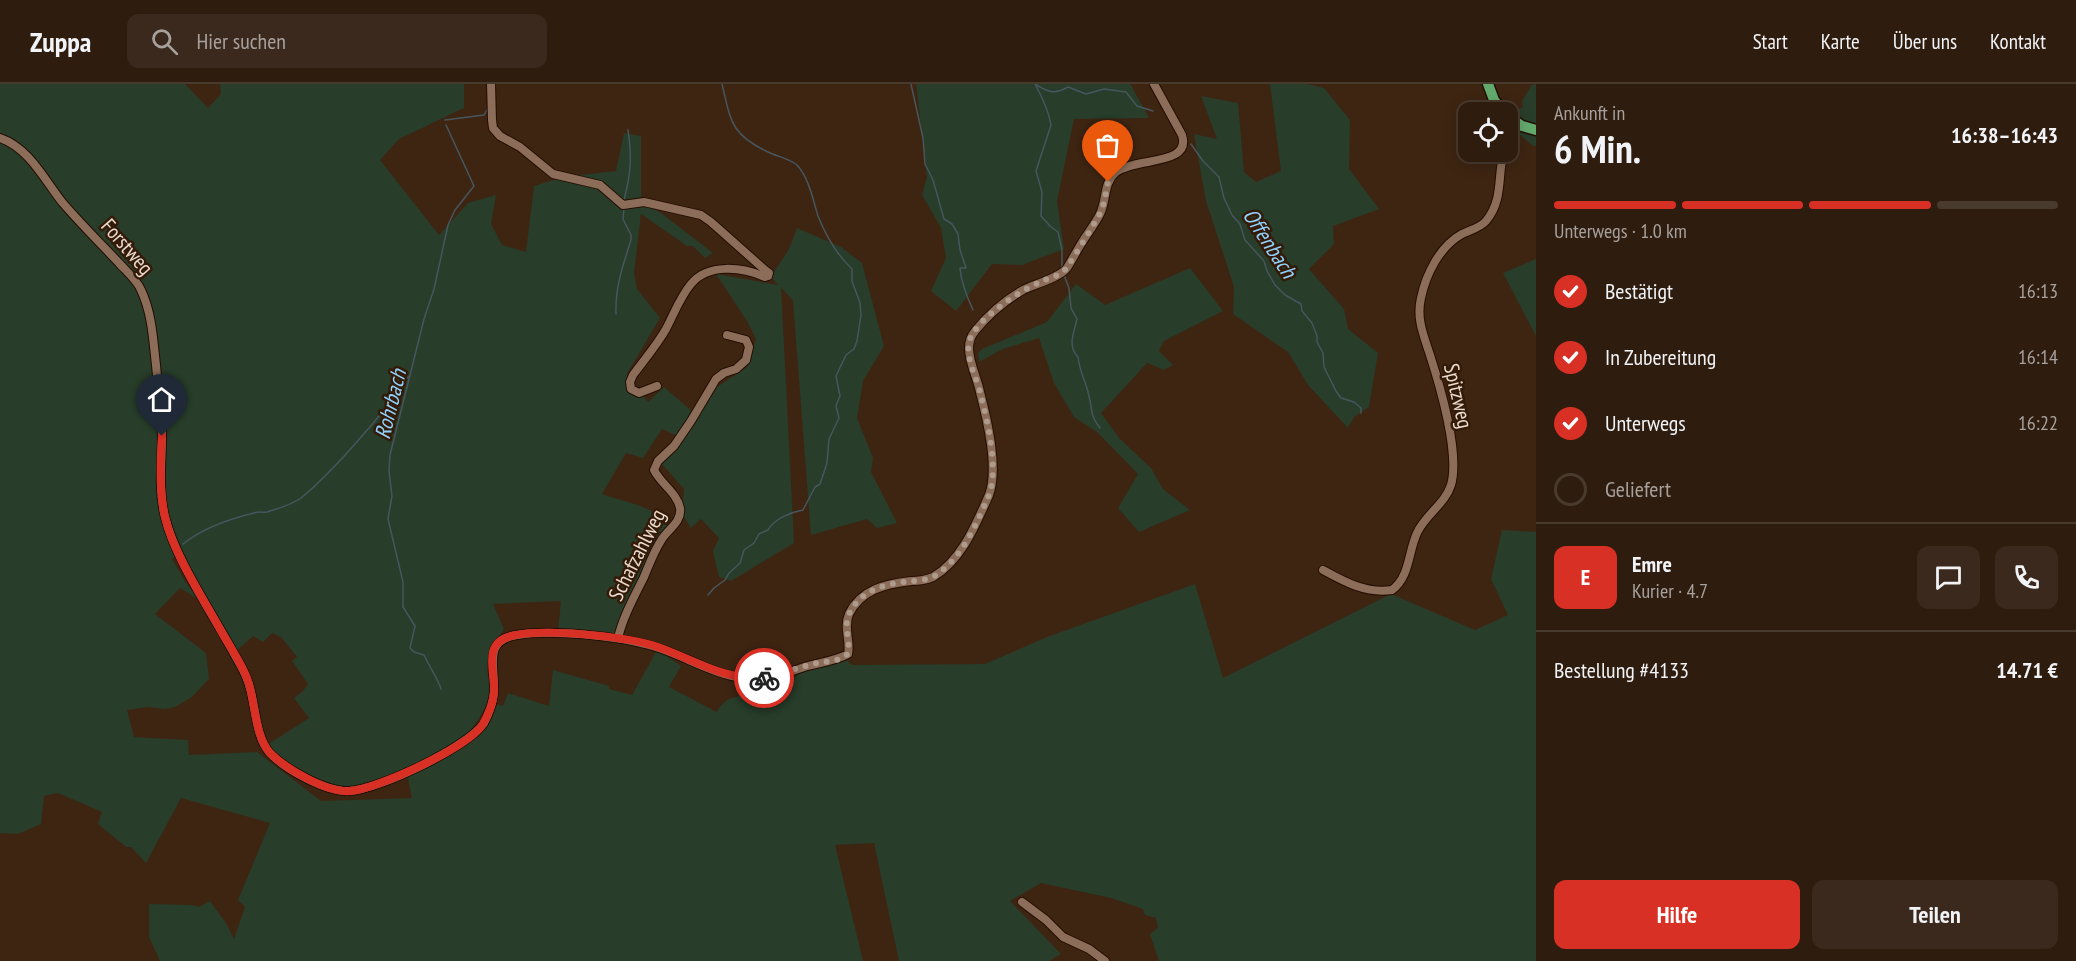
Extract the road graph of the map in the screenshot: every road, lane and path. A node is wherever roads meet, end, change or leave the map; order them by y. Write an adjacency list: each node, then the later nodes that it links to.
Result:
1 (491, 84): 10 (street)
2 (1154, 84): 12 (street)
3 (1488, 84): 4 (main road)
4 (1496, 102)
5 (1518, 123): 6 (main road)
6 (1536, 130)
7 (0, 138): 12 (street, Forstweg)
8 (1503, 162): 11 (street, Spitzweg)
9 (727, 335): 12 (street, Schafzahlweg)
10 (657, 386)
11 (1323, 570)
12 (618, 638)
13 (1022, 902): 14 (street)
14 (1104, 961)

